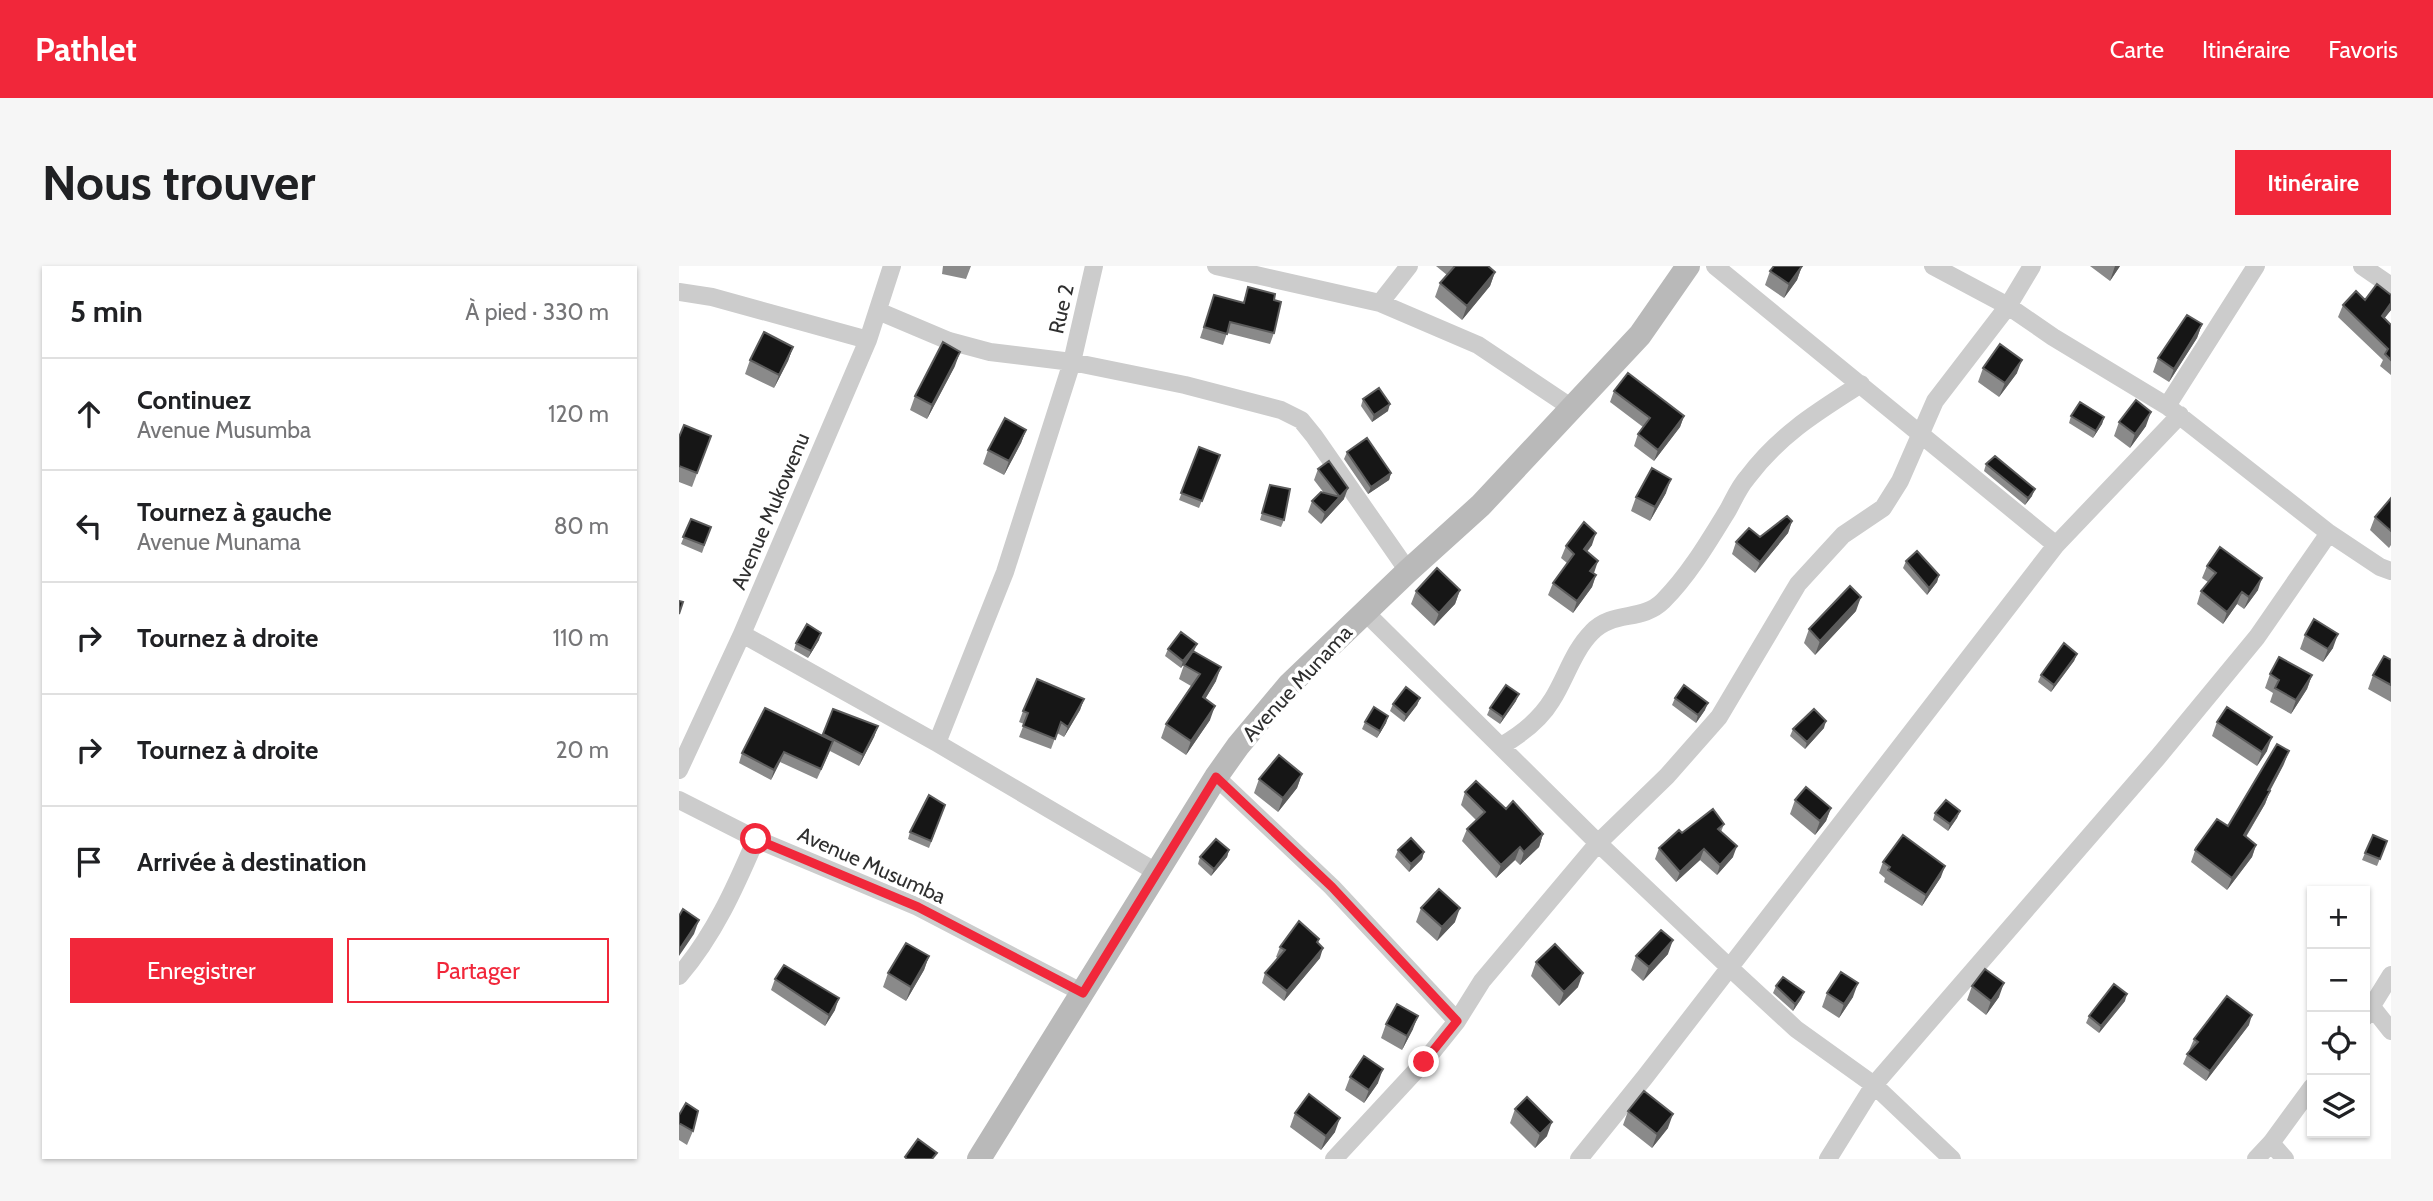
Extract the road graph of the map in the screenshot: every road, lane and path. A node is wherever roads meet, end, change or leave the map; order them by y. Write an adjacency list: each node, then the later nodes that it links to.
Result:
1 (892, 266): 15 (street, Avenue Mukowenu)
2 (1094, 266): 17 (street, Rue 2)
3 (1216, 266): 13 (street)
4 (1409, 266): 13 (street)
5 (1688, 266): 19 (street, Avenue Munama)
6 (1715, 266): 18 (street)
7 (1933, 266): 14 (street)
8 (2032, 266): 14 (street)
9 (2256, 266): 20 (street)
10 (2362, 266): 11 (street)
11 (2391, 286)
12 (679, 292): 16 (street)
13 (1380, 303): 19 (street)
14 (2008, 306): 20 (street); 21 (street)
15 (879, 311): 16 (street, Avenue Mukowenu); 17 (street)
16 (868, 340): 27 (street, Avenue Mukowenu)
17 (1072, 362): 24 (street); 28 (street, Rue 2)
18 (1861, 384): 21 (street); 29 (street)
19 (1572, 408): 24 (street, Avenue Munama)
20 (2173, 410): 22 (street); 23 (street)
21 (1920, 433): 23 (street); 34 (street)
22 (2329, 533): 25 (street); 44 (street)
23 (2056, 545): 36 (street)
24 (1408, 571): 26 (street, Avenue Munama)
25 (2391, 572)
26 (1365, 612): 29 (street); 31 (street, Avenue Munama)
27 (742, 634): 28 (street); 30 (street, Avenue Mukowenu)
28 (937, 743): 35 (street)
29 (1501, 746): 34 (street)
30 (679, 769)
31 (1216, 777): 35 (street, Avenue Munama); 42 (street)
32 (679, 800): 33 (street, Avenue Musumba)
33 (756, 839): 38 (street); 39 (street, Avenue Musumba)
34 (1598, 844): 36 (street); 42 (street)
35 (1158, 873): 39 (street, Avenue Munama)
36 (1730, 968): 44 (street); 49 (street)
37 (2391, 975): 40 (street)
38 (679, 976)
39 (1083, 993): 47 (street, Avenue Munama)
40 (2370, 1009)
41 (2370, 1014): 43 (street)
42 (1457, 1021): 48 (street)
43 (2391, 1031)
44 (1874, 1086): 50 (street); 51 (street)
45 (2307, 1094): 46 (street)
46 (2271, 1143): 52 (street); 53 (street)
47 (979, 1159)
48 (1334, 1159)
49 (1579, 1159)
50 (1828, 1159)
51 (1952, 1159)
52 (2256, 1159)
53 (2285, 1159)

